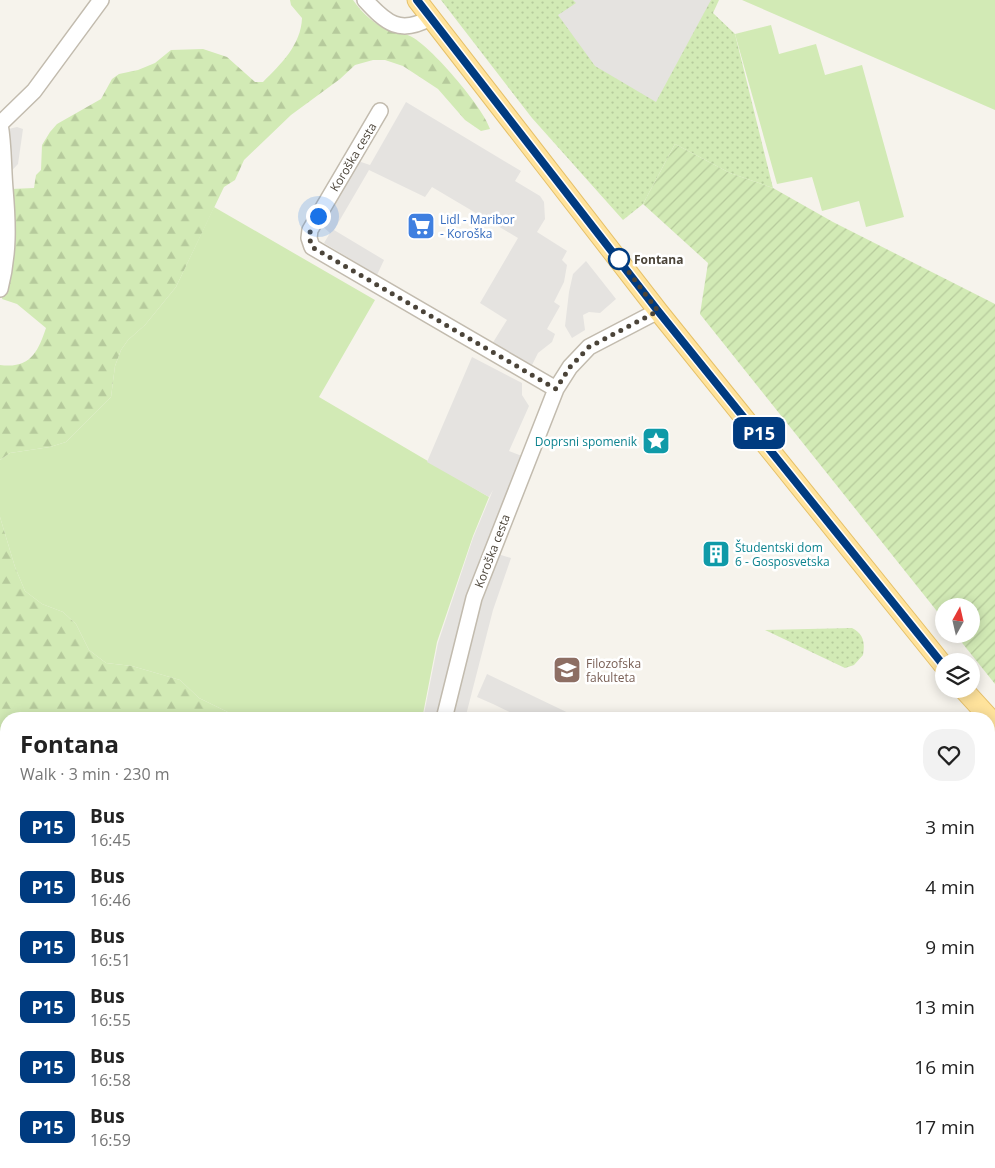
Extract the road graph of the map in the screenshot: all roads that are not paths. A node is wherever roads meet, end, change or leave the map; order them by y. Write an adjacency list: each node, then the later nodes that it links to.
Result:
1 (101, 0): 6 (street)
2 (365, 0): 4 (street)
3 (417, 0): 4 (main road)
4 (430, 18): 8 (main road)
5 (380, 111): 9 (street, Koroška cesta)
6 (0, 124): 7 (street)
7 (0, 289)
8 (658, 311): 9 (street, Koroška cesta); 10 (main road)
9 (556, 389): 12 (street, Koroška cesta)
10 (935, 655)
11 (971, 698): 13 (main road)
12 (446, 712)
13 (984, 712)

